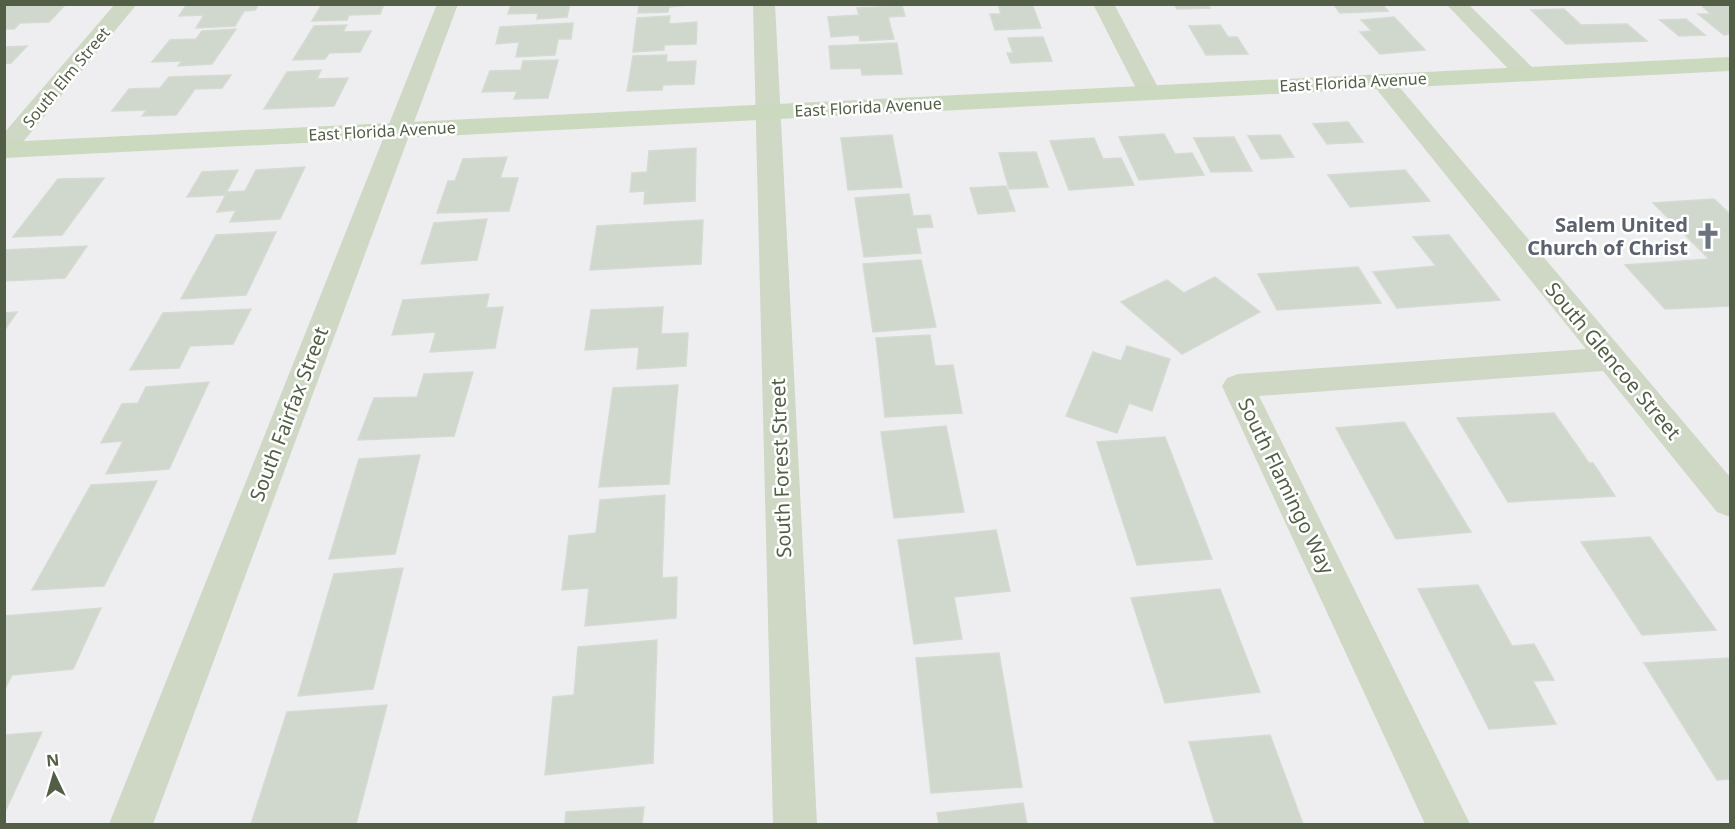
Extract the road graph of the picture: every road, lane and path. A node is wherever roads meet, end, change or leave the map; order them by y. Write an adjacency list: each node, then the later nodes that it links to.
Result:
1 (127, 4): 12 (street, South Elm Street)
2 (448, 4): 11 (street, South Fairfax Street)
3 (764, 4): 10 (street, South Forest Street)
4 (1103, 4): 9 (street)
5 (1455, 4): 7 (street)
6 (1731, 64): 7 (street, East Florida Avenue)
7 (1525, 74): 8 (street, East Florida Avenue)
8 (1382, 81): 9 (street, East Florida Avenue); 13 (street, South Glencoe Street)
9 (1149, 93): 10 (street, East Florida Avenue)
10 (768, 112): 11 (street, East Florida Avenue); 16 (street, South Forest Street)
11 (396, 131): 12 (street, East Florida Avenue); 15 (street, South Fairfax Street)
12 (4, 150)
13 (1610, 359): 14 (street, South Glencoe Street); 17 (street, South Flamingo Way)
14 (1731, 502)
15 (131, 825)
16 (795, 825)
17 (1448, 825)

